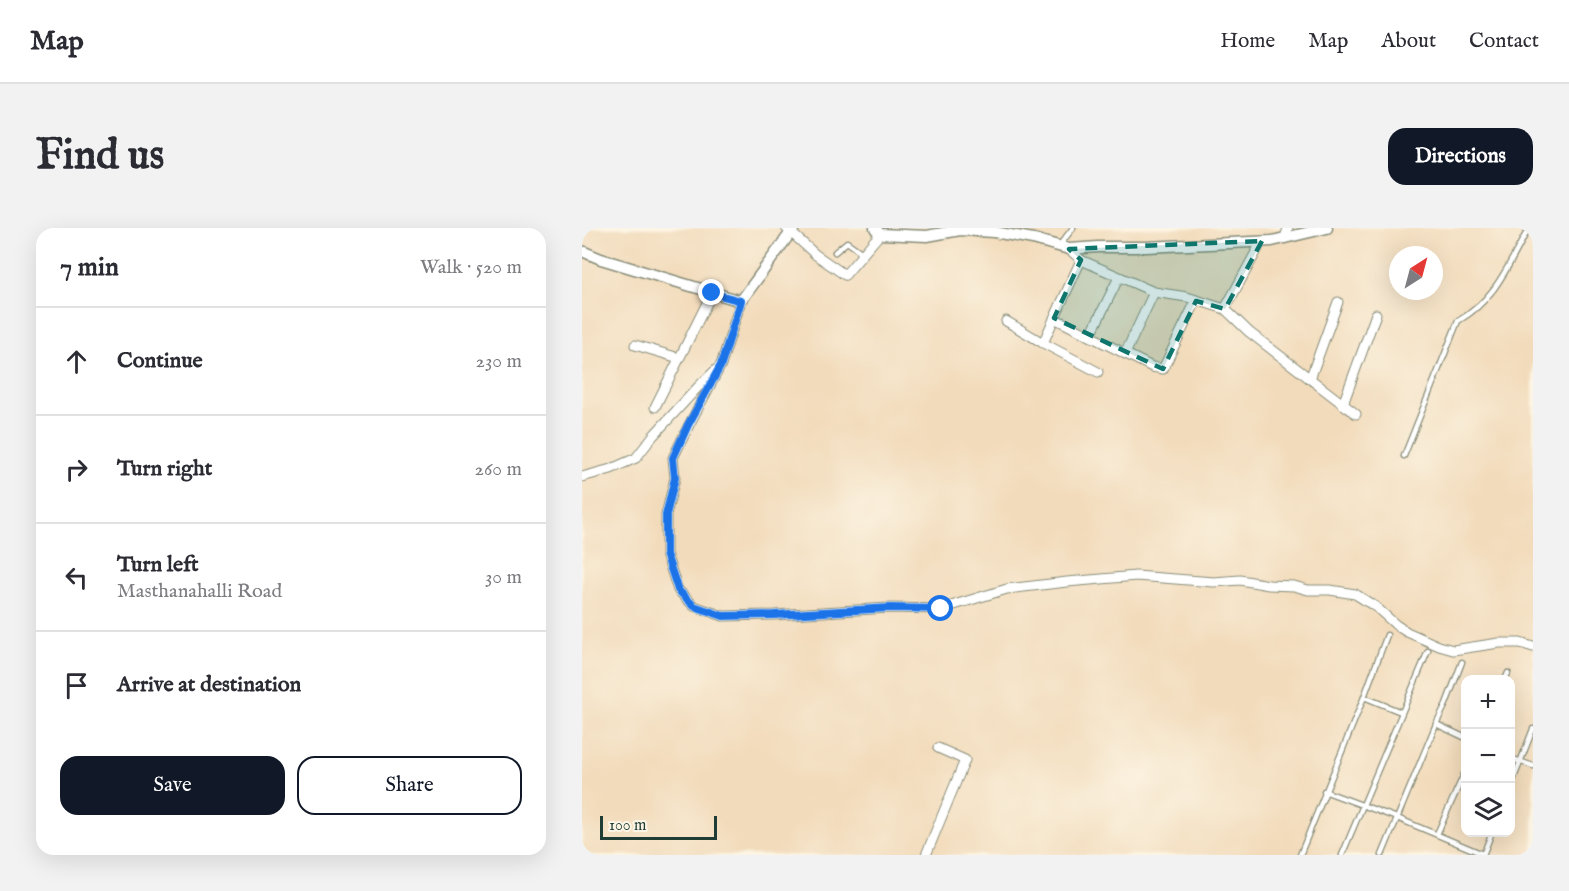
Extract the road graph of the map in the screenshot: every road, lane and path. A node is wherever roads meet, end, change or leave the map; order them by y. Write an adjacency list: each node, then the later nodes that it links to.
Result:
1 (1073, 228): 10 (lane)
2 (1327, 228): 5 (street)
3 (1529, 228): 36 (lane)
4 (790, 229): 13 (street); 18 (street)
5 (1307, 230): 8 (street)
6 (878, 231): 7 (street); 13 (street)
7 (1012, 231): 10 (street)
8 (1286, 233): 9 (street)
9 (1262, 241): 10 (street); 21 (street)
10 (1064, 248): 14 (street)
11 (582, 251): 17 (street)
12 (835, 252): 13 (lane)
13 (864, 254)
14 (1081, 260): 15 (street); 23 (street)
15 (1119, 277): 16 (street); 25 (street)
16 (1154, 292): 19 (street); 28 (street)
17 (712, 293): 18 (street); 29 (street)
18 (741, 301): 30 (street)
19 (1196, 301): 21 (street); 28 (street)
20 (1338, 302): 32 (street)
21 (1225, 309): 32 (street)
22 (1376, 314): 33 (street)
23 (1054, 318): 25 (street); 26 (street)
24 (1006, 321): 26 (street)
25 (1090, 336): 28 (street)
26 (1043, 343): 31 (street)
27 (635, 345): 29 (street)
28 (1125, 354)
29 (679, 358): 34 (street)
30 (721, 365): 37 (street); 39 (street)
31 (1098, 372)
32 (1310, 379): 33 (street)
33 (1343, 404): 35 (street)
34 (655, 407)
35 (1356, 414)
36 (1404, 456)
37 (582, 477)
38 (1387, 635): 42 (lane)
39 (1533, 647)
40 (1428, 651): 43 (lane)
41 (1462, 662): 44 (lane)
42 (1364, 697): 43 (lane); 53 (lane)
43 (1401, 712): 54 (lane)
44 (1436, 724): 46 (lane); 55 (lane)
45 (1533, 729): 49 (lane)
46 (1461, 736)
47 (938, 748): 58 (street)
48 (1515, 760): 49 (lane)
49 (1521, 762): 50 (lane); 52 (lane)
50 (1533, 766)
51 (1461, 781): 56 (lane)
52 (1512, 783)
53 (1324, 791): 54 (lane); 59 (lane)
54 (1362, 805): 55 (lane); 60 (lane)
55 (1397, 818): 56 (lane); 61 (lane)
56 (1437, 834): 62 (lane)
57 (1490, 837): 62 (lane)
58 (926, 855)
59 (1300, 855)
60 (1342, 855)
61 (1382, 855)
62 (1483, 855)

